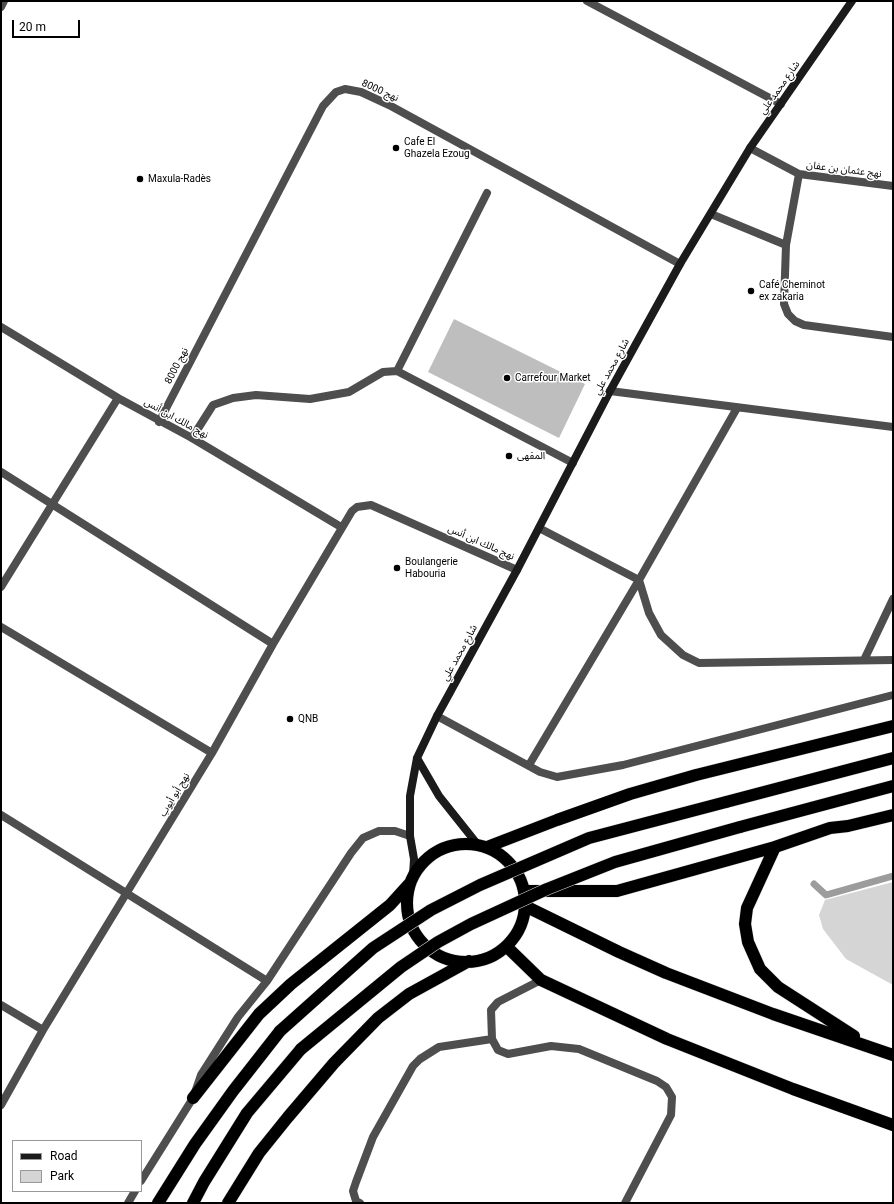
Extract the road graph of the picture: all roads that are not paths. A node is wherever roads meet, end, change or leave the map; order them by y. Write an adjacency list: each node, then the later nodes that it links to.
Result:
1 (4, 1): 4 (street)
2 (587, 1): 5 (street)
3 (852, 1): 5 (main road, شارع محمد علي)
4 (1, 7)
5 (781, 104): 6 (main road, شارع محمد علي)
6 (750, 148): 7 (street, نهج عثمان بن عفان); 10 (main road, شارع محمد علي)
7 (799, 174): 8 (street, نهج عثمان بن عفان); 11 (street)
8 (893, 186)
9 (486, 193): 15 (street)
10 (711, 214): 11 (street); 12 (main road, شارع محمد علي)
11 (786, 245): 14 (street)
12 (680, 264): 16 (main road, شارع محمد علي); 19 (street, نهج 8000)
13 (1, 327): 17 (street, نهج مالك ابن أنس)
14 (893, 337)
15 (397, 371): 21 (street); 22 (street)
16 (610, 391): 18 (street); 22 (main road, شارع محمد علي)
17 (118, 398): 19 (street, نهج مالك ابن أنس); 24 (street)
18 (737, 408): 20 (street); 29 (street)
19 (159, 422): 21 (street, نهج مالك ابن أنس)
20 (893, 427)
21 (192, 438): 26 (street, نهج مالك ابن أنس)
22 (573, 463): 27 (main road, شارع محمد علي)
23 (1, 472): 24 (street)
24 (52, 503): 30 (street); 33 (street)
25 (371, 505): 26 (street, نهج أبو أيوب); 28 (street, نهج مالك ابن أنس)
26 (341, 528): 33 (street, نهج أبو أيوب)
27 (539, 528): 28 (main road, شارع محمد علي); 29 (street)
28 (517, 570): 37 (main road, شارع محمد علي)
29 (639, 580): 34 (street); 42 (street)
30 (1, 587)
31 (893, 600): 34 (street)
32 (1, 627): 39 (street)
33 (273, 644): 39 (street, نهج أبو أيوب)
34 (864, 660): 35 (street)
35 (893, 660)
36 (893, 695): 42 (street)
37 (437, 716): 40 (main road, شارع محمد علي); 42 (street)
38 (893, 726): 47 (highway)
39 (212, 753): 51 (street, نهج أبو أيوب)
40 (417, 758): 46 (main road, شارع محمد علي); 47 (main road)
41 (893, 758): 67 (highway, bridge)
42 (529, 765)
43 (893, 786): 68 (highway, bridge)
44 (1, 815): 51 (street)
45 (893, 815): 48 (highway)
46 (410, 836): 49 (main road, شارع محمد علي); 56 (street)
47 (482, 846): 49 (highway); 50 (highway)
48 (775, 847): 50 (highway); 60 (highway)
49 (412, 879): 54 (highway); 61 (highway)
50 (524, 891): 52 (highway)
51 (127, 893): 56 (street); 58 (street, نهج أبو أيوب)
52 (525, 906): 53 (highway); 60 (highway)
53 (507, 947): 54 (highway); 55 (highway)
54 (469, 961): 69 (highway)
55 (540, 980): 59 (street); 63 (highway)
56 (267, 981): 61 (street)
57 (1, 1005): 58 (street)
58 (43, 1030): 62 (street, نهج أبو أيوب)
59 (492, 1039): 70 (street); 71 (street)
60 (893, 1054)
61 (193, 1098): 64 (street)
62 (1, 1105)
63 (893, 1125)
64 (142, 1179)
65 (134, 1192): 66 (street)
66 (128, 1203)
67 (158, 1203)
68 (193, 1203)
69 (228, 1203)
70 (360, 1203)
71 (625, 1203)

